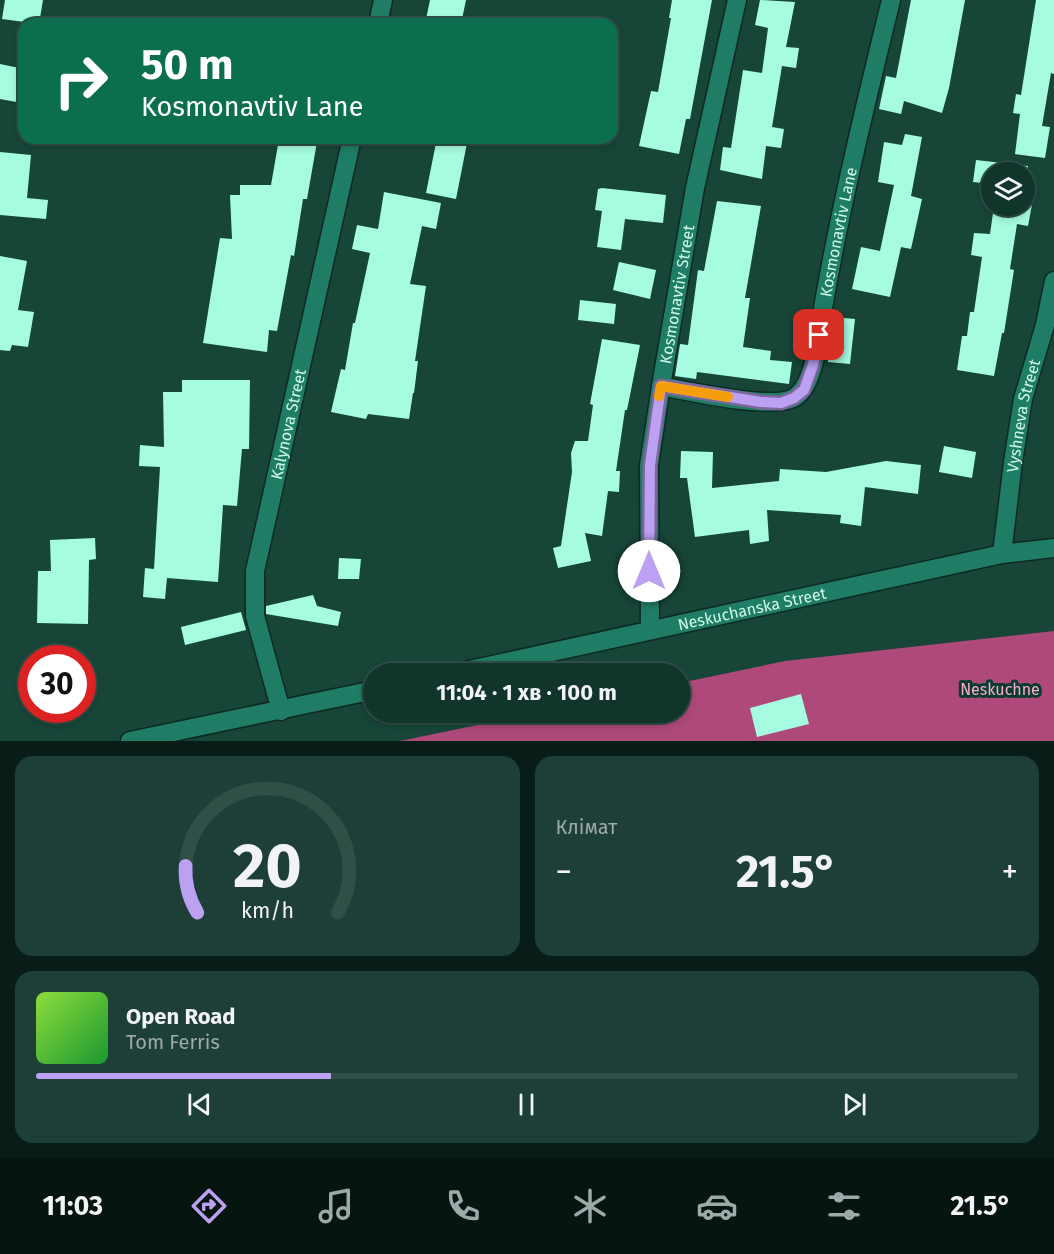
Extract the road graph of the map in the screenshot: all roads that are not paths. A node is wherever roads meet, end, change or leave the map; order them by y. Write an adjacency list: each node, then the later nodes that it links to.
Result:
1 (383, 0): 4 (street)
2 (737, 0): 7 (street, Kosmonavtiv Street)
3 (891, 0): 7 (street, Kosmonavtiv Lane)
4 (379, 18)
5 (351, 144): 13 (street, Kalynova Street)
6 (1054, 281): 9 (street, Vyshneva Street)
7 (661, 386): 10 (street, Kosmonavtiv Street)
8 (1054, 548): 9 (street, Neskuchanska Street)
9 (1002, 554): 10 (street, Neskuchanska Street)
10 (650, 630): 11 (street, Neskuchanska Street)
11 (501, 663)
12 (363, 692): 13 (street)
13 (281, 711): 14 (street)
14 (130, 741)

